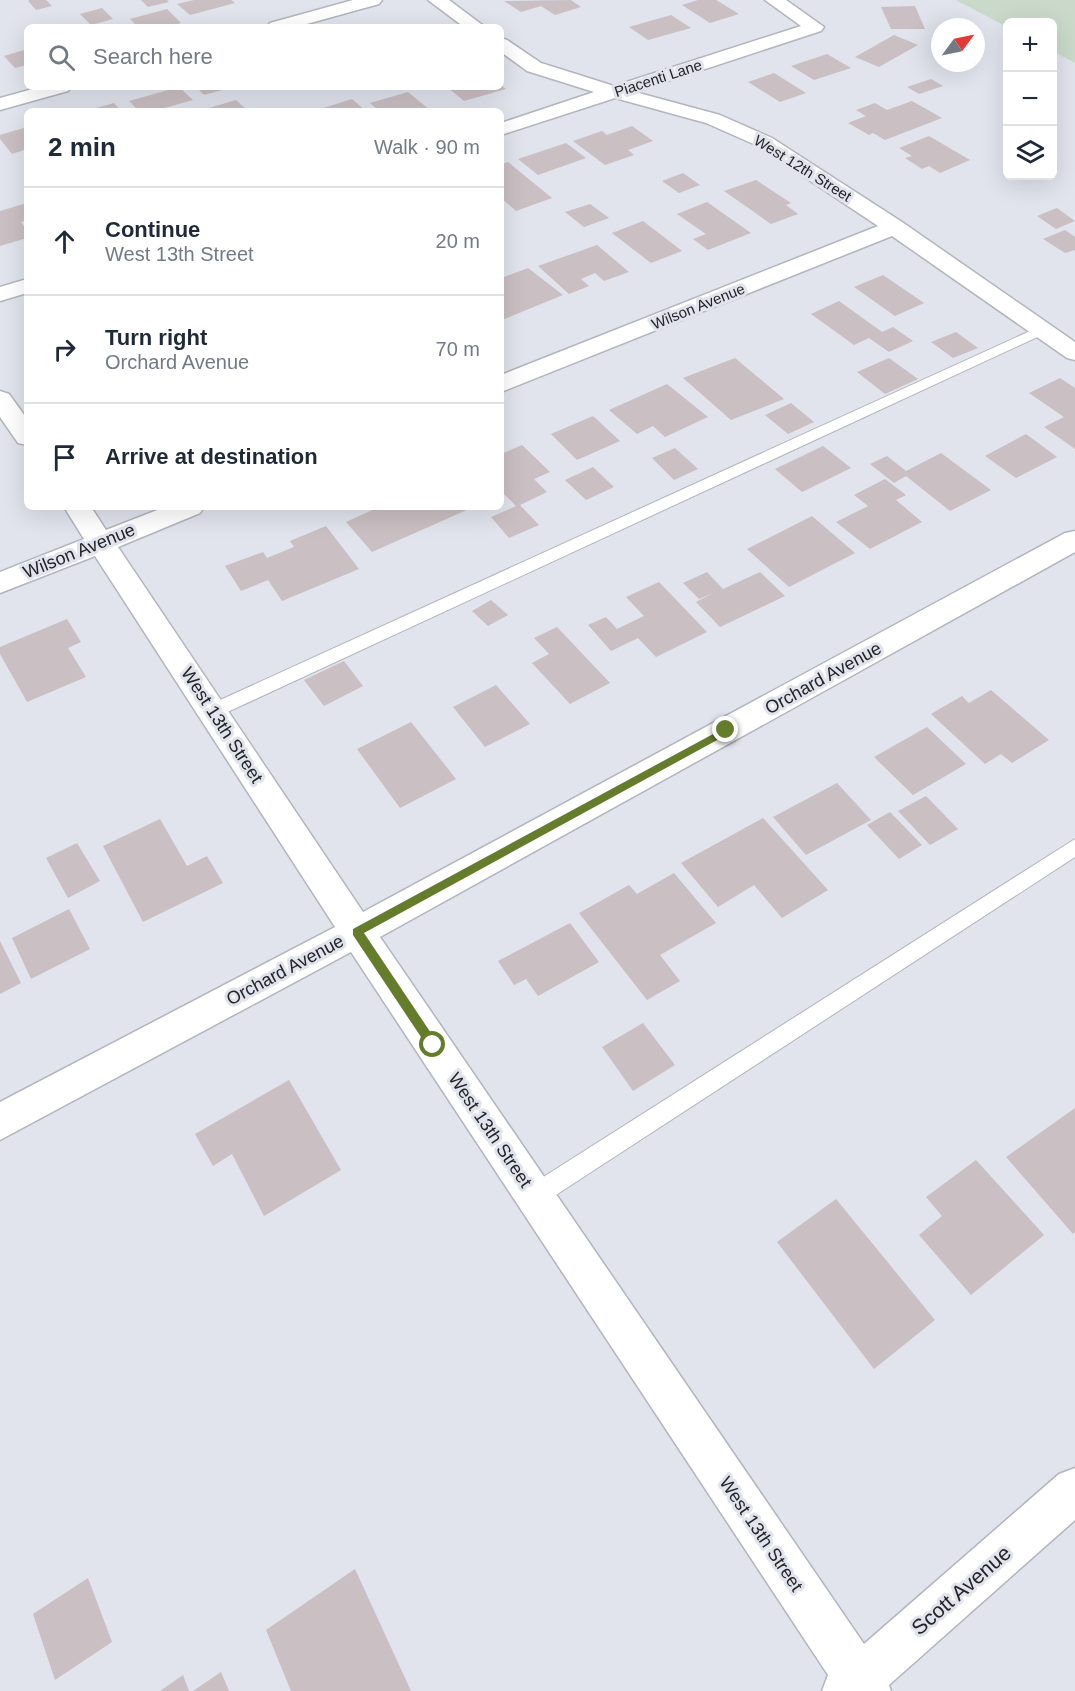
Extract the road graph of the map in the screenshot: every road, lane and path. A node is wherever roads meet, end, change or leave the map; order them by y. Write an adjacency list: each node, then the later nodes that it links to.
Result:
1 (373, 0): 4 (street)
2 (437, 0): 5 (street)
3 (774, 0): 8 (street, Piacenti Lane)
4 (287, 24)
5 (472, 24)
6 (504, 46): 8 (street, West 12th Street)
7 (51, 90): 9 (street)
8 (613, 92): 10 (street, Piacenti Lane); 11 (street, West 12th Street)
9 (0, 104)
10 (504, 128)
11 (894, 227): 14 (street, West 12th Street); 16 (street, Wilson Avenue)
12 (24, 287): 13 (street)
13 (0, 294)
14 (1041, 330): 15 (street, West 12th Street); 24 (lane)
15 (1075, 353)
16 (504, 383)
17 (0, 399): 18 (street)
18 (24, 433)
19 (79, 510): 22 (street, West 13th Street)
20 (183, 510): 22 (street, Wilson Avenue)
21 (1075, 540): 26 (street, Orchard Avenue)
22 (102, 542): 23 (street, Wilson Avenue); 24 (street, West 13th Street)
23 (0, 583)
24 (213, 711): 26 (street, West 13th Street)
25 (1075, 847): 28 (lane)
26 (357, 932): 27 (street, Orchard Avenue); 28 (street, West 13th Street)
27 (0, 1122)
28 (534, 1196): 30 (street, West 13th Street)
29 (1075, 1490): 30 (street, Scott Avenue)
30 (858, 1687)

